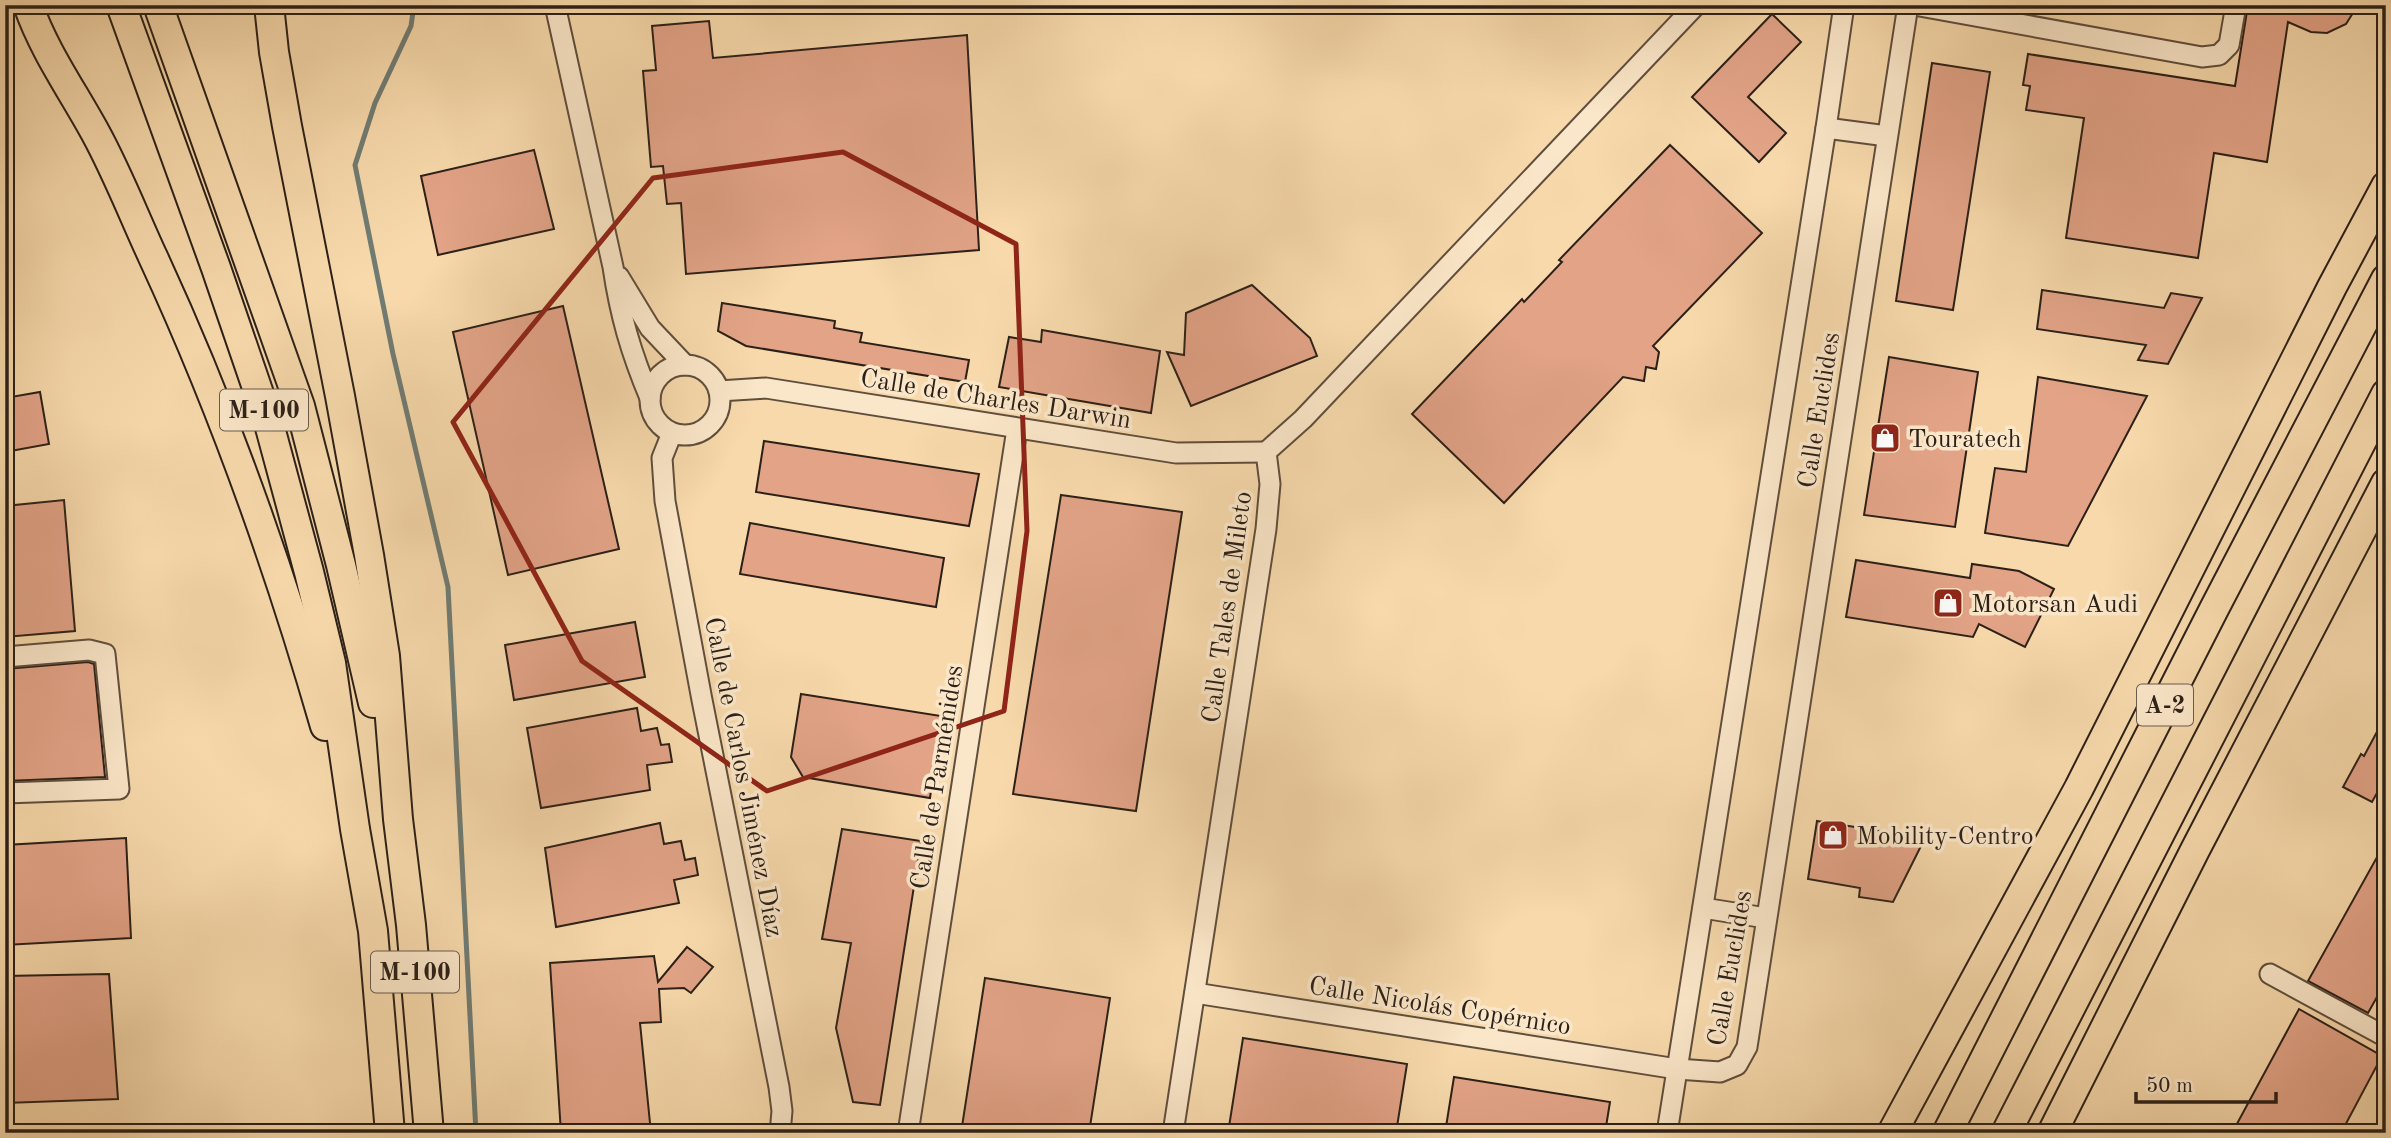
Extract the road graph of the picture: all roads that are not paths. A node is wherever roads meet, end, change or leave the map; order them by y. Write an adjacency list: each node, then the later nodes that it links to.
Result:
1 (29, 5): 31 (highway)
2 (121, 5): 31 (highway, M-100)
3 (158, 5): 30 (highway, M-100)
4 (269, 5): 12 (highway)
5 (285, 5): 12 (highway)
6 (555, 5): 17 (street)
7 (1696, 5): 26 (street)
8 (1844, 5): 13 (street, Calle Euclides)
9 (1908, 5): 14 (street, Calle Euclides)
10 (1914, 5): 11 (street)
11 (2236, 5)
12 (274, 52): 30 (highway)
13 (1826, 128): 14 (street); 32 (street, Calle Euclides)
14 (1887, 136): 33 (street, Calle Euclides)
15 (2386, 161): 19 (highway)
16 (2386, 186): 19 (highway)
17 (613, 267): 20 (street); 23 (street)
18 (2386, 279): 45 (highway, A-2)
19 (2332, 287): 44 (highway)
20 (685, 365): 21 (street); 23 (street)
21 (719, 391): 24 (street, Calle de Charles Darwin); 25 (street)
22 (2386, 394): 46 (highway, A-2)
23 (650, 398): 25 (street)
24 (1017, 429): 26 (street, Calle de Charles Darwin); 41 (street, Calle de Parménides)
25 (672, 433): 40 (street, Calle de Carlos Jiménez Díaz)
26 (1266, 452): 35 (street, Calle Tales de Mileto)
27 (2384, 487): 47 (highway)
28 (5, 657): 29 (street)
29 (5, 793)
30 (398, 819): 39 (highway, M-100)
31 (355, 829): 38 (highway, M-100)
32 (1703, 908): 33 (street); 37 (street, Calle Euclides)
33 (1766, 918): 37 (street, Calle Euclides)
34 (2270, 974): 36 (street)
35 (1195, 993): 37 (street, Calle Nicolás Copérnico); 42 (street, Calle Tales de Mileto)
36 (2386, 1037)
37 (1677, 1069): 43 (street)
38 (390, 1133)
39 (429, 1133)
40 (780, 1133)
41 (908, 1133)
42 (1173, 1133)
43 (1667, 1133)
44 (1892, 1133)
45 (1947, 1133)
46 (2006, 1133)
47 (2052, 1133)

